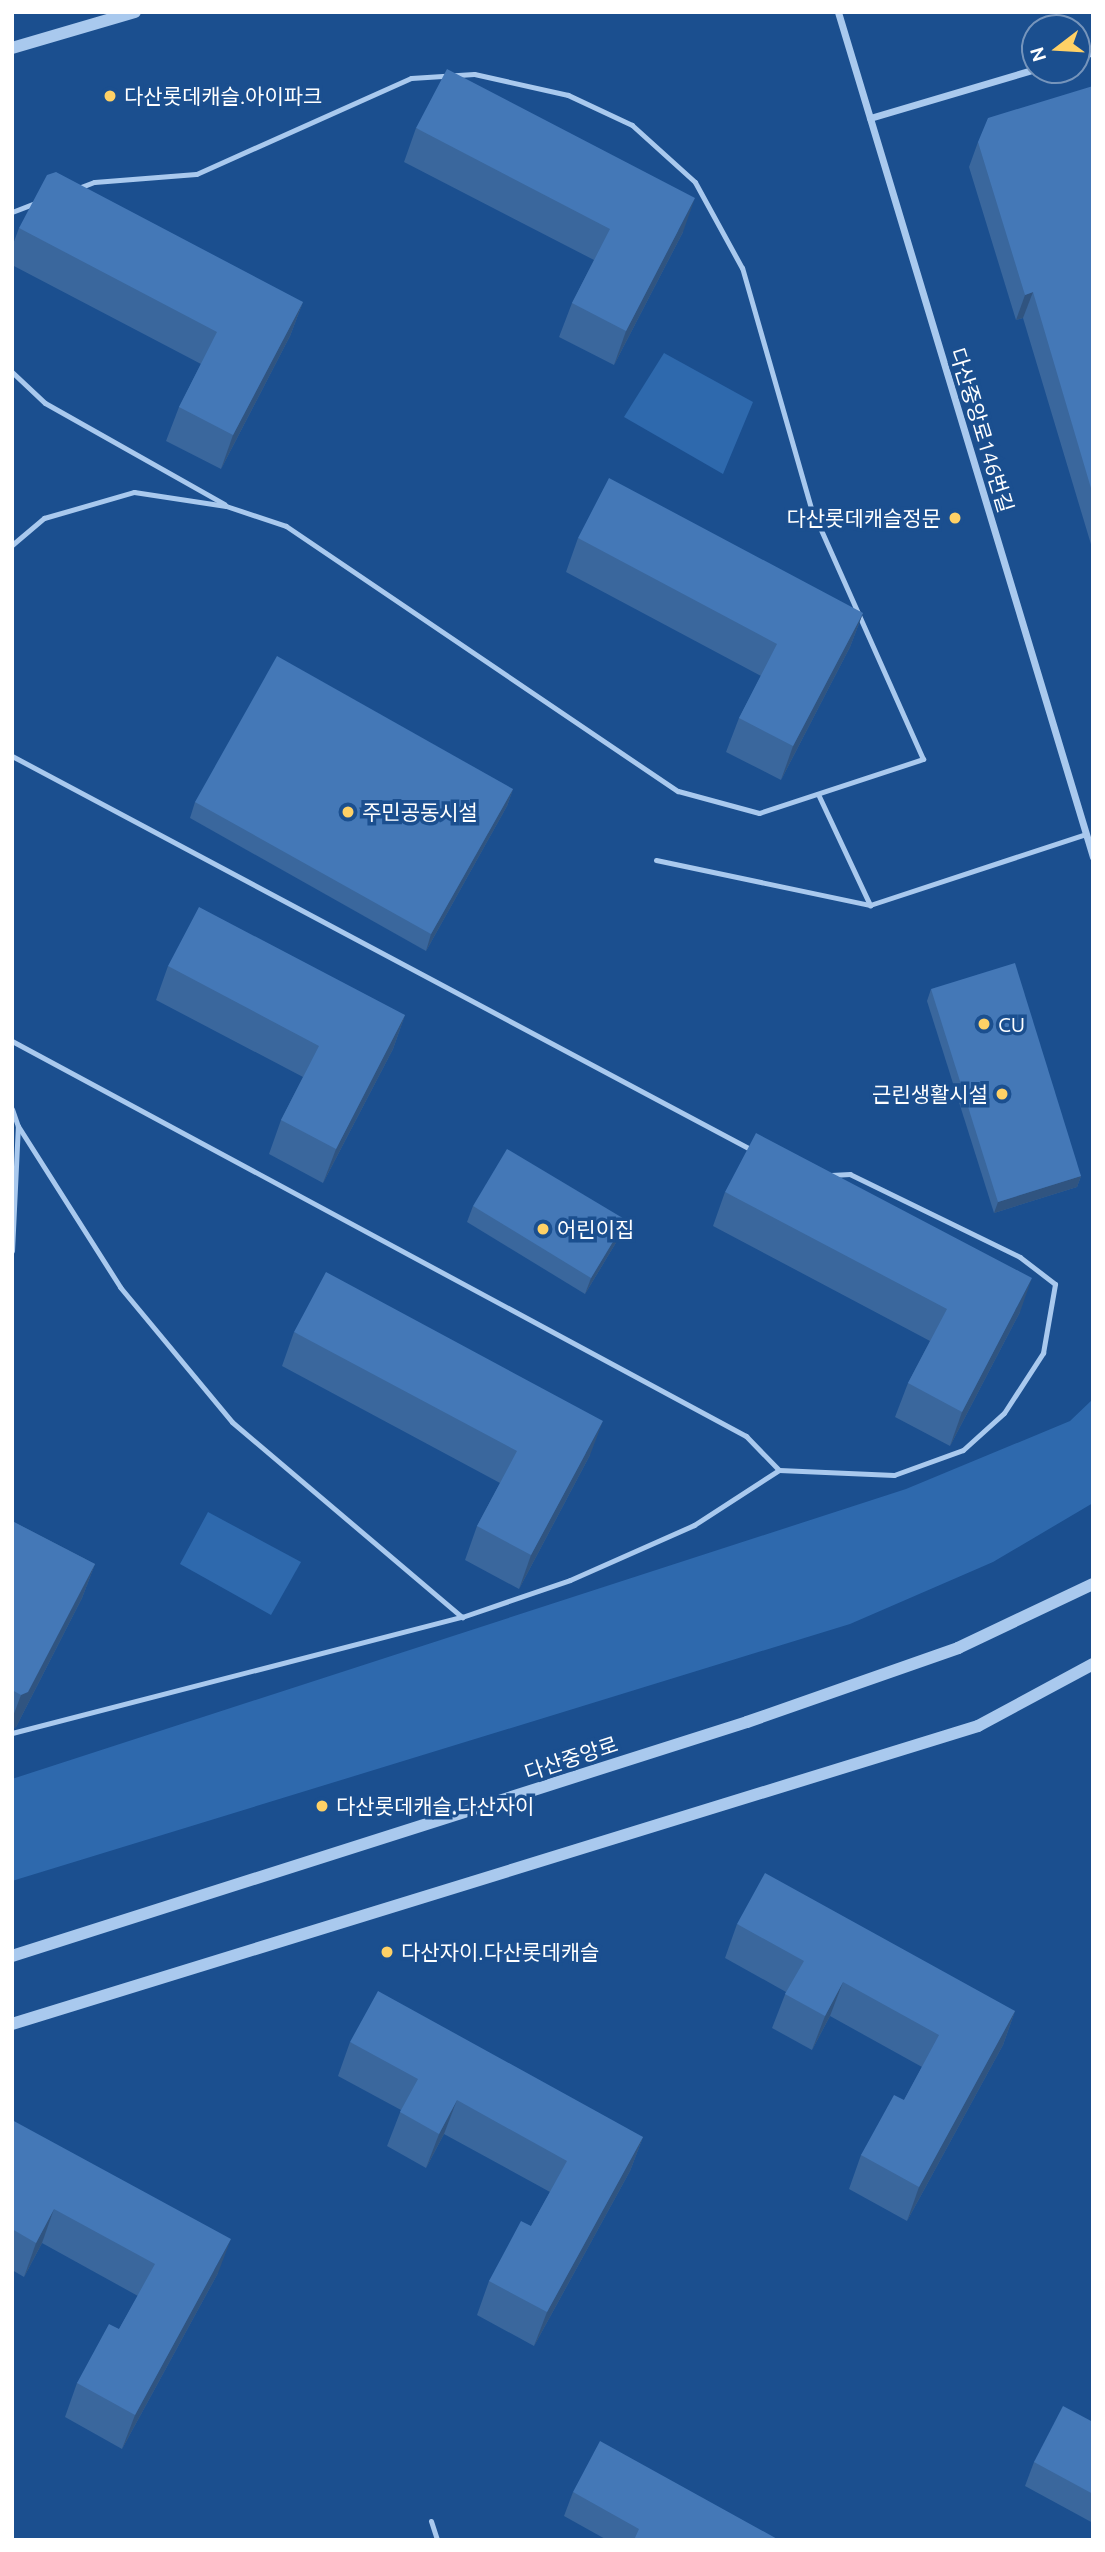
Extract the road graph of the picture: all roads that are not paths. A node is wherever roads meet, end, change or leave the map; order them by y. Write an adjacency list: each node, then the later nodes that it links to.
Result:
1 (135, 12): 3 (street)
2 (838, 12): 5 (street, 다산중앙로146번길)
3 (12, 48)
4 (1021, 73): 5 (street)
5 (870, 118): 14 (street, 다산중앙로146번길)
6 (70, 191): 13 (lane)
7 (47, 199): 8 (lane)
8 (12, 212)
9 (12, 372): 10 (lane)
10 (226, 506): 11 (lane); 13 (lane)
11 (12, 545)
12 (12, 756): 21 (lane)
13 (818, 794): 17 (lane)
14 (1089, 832): 15 (street, 다산중앙로146번길); 17 (lane)
15 (1093, 857)
16 (656, 860): 17 (lane)
17 (870, 905)
18 (12, 1041): 24 (lane)
19 (12, 1109): 20 (lane)
20 (18, 1126): 23 (lane); 26 (lane)
21 (764, 1156)
22 (826, 1175): 24 (lane)
23 (12, 1251)
24 (779, 1470): 26 (lane)
25 (1093, 1584): 29 (street, 다산중앙로)
26 (462, 1617): 28 (lane)
27 (1093, 1664): 30 (street)
28 (12, 1733)
29 (12, 1956)
30 (12, 2024)
31 (431, 2521): 32 (lane)
32 (437, 2540)

